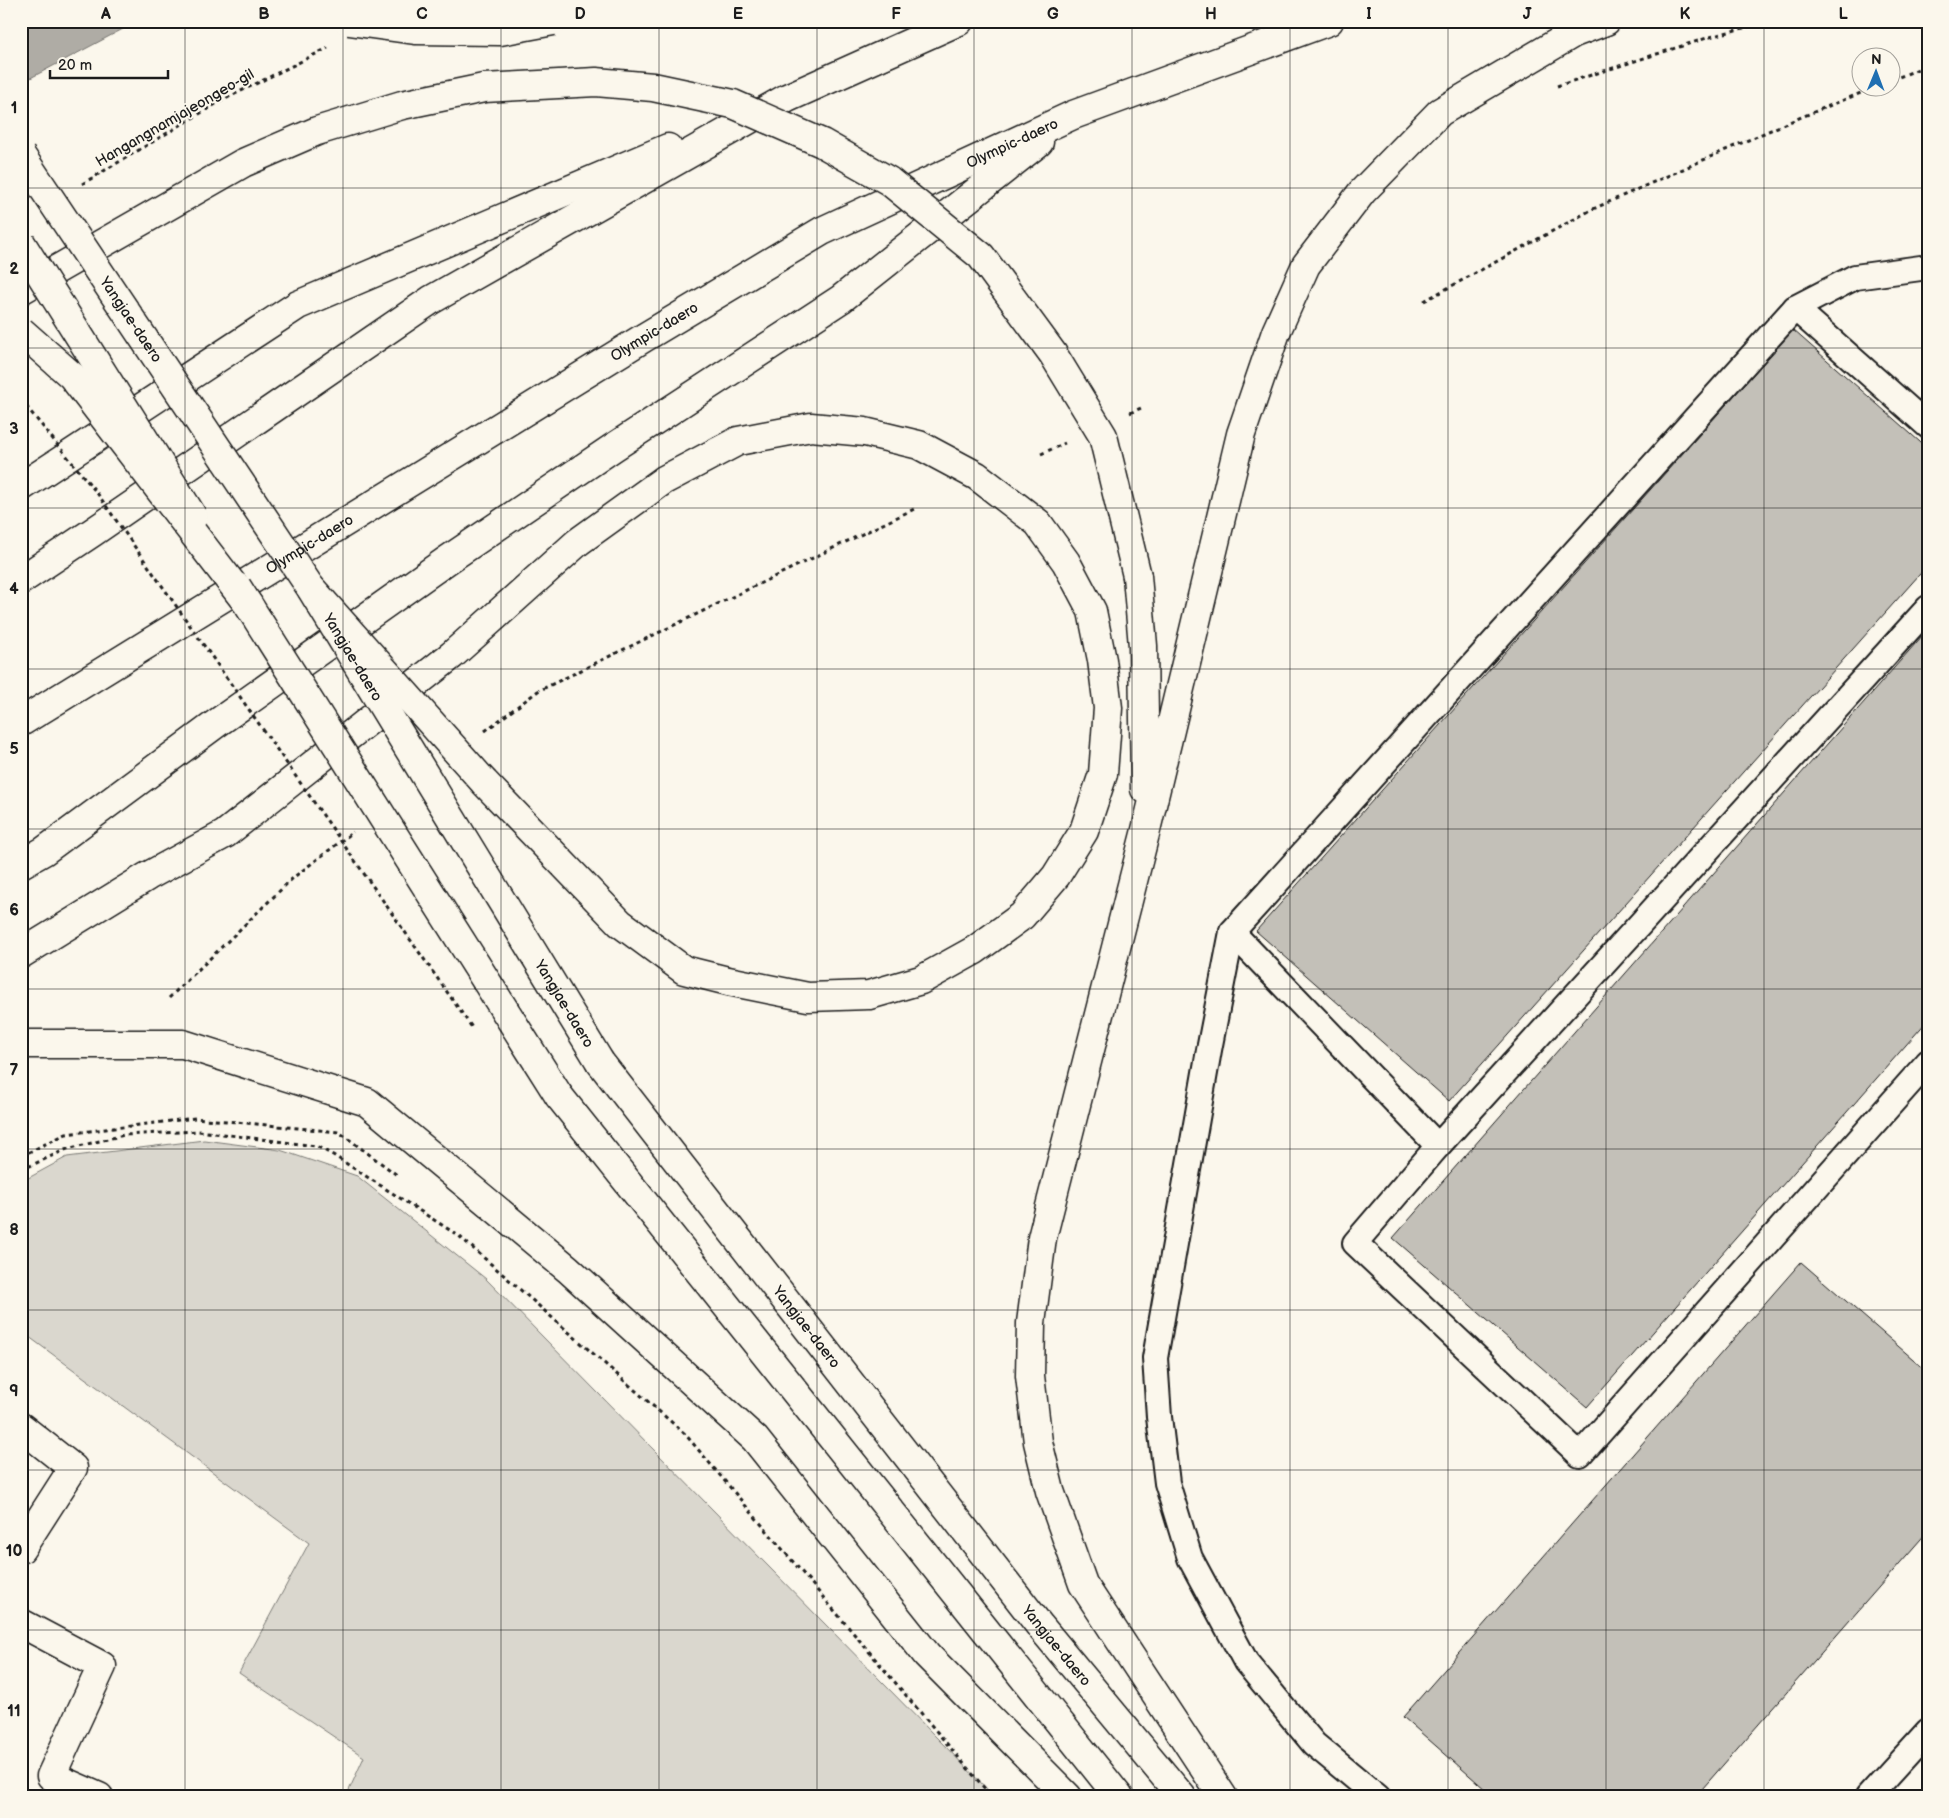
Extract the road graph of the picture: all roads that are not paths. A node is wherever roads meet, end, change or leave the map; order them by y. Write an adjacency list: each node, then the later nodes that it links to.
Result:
1 (349, 21): 2 (main road, bridge)
2 (553, 21)
3 (959, 21): 6 (main road)
4 (1329, 21): 7 (main road, Olympic-daero)
5 (1606, 21): 21 (main road)
6 (787, 98): 15 (main road); 16 (main road)
7 (1073, 115): 20 (main road, Olympic-daero); 22 (main road)
8 (21, 155): 17 (main road, Yangjae-daero, bridge)
9 (21, 243): 18 (main road, bridge)
10 (1928, 267): 12 (lane)
11 (21, 290): 21 (main road, bridge)
12 (1795, 308): 14 (lane); 23 (lane)
13 (21, 331): 18 (main road, bridge)
14 (1928, 426)
15 (21, 487)
16 (21, 580)
17 (310, 587): 24 (main road, bridge); 35 (main road, Yangjae-daero, bridge)
18 (250, 607): 34 (main road, bridge)
19 (1928, 608): 27 (lane)
20 (21, 722)
21 (1146, 830): 36 (main road)
22 (21, 864)
23 (1232, 932): 27 (lane); 37 (lane)
24 (21, 954)
25 (21, 1044): 33 (main road)
26 (1928, 1062): 27 (lane)
27 (1438, 1146)
28 (21, 1427): 29 (main road)
29 (21, 1549)
30 (21, 1623): 32 (main road)
31 (1928, 1731): 38 (lane)
32 (99, 1797)
33 (1068, 1797)
34 (1118, 1797)
35 (1182, 1797)
36 (1223, 1797)
37 (1378, 1797)
38 (1868, 1797)

